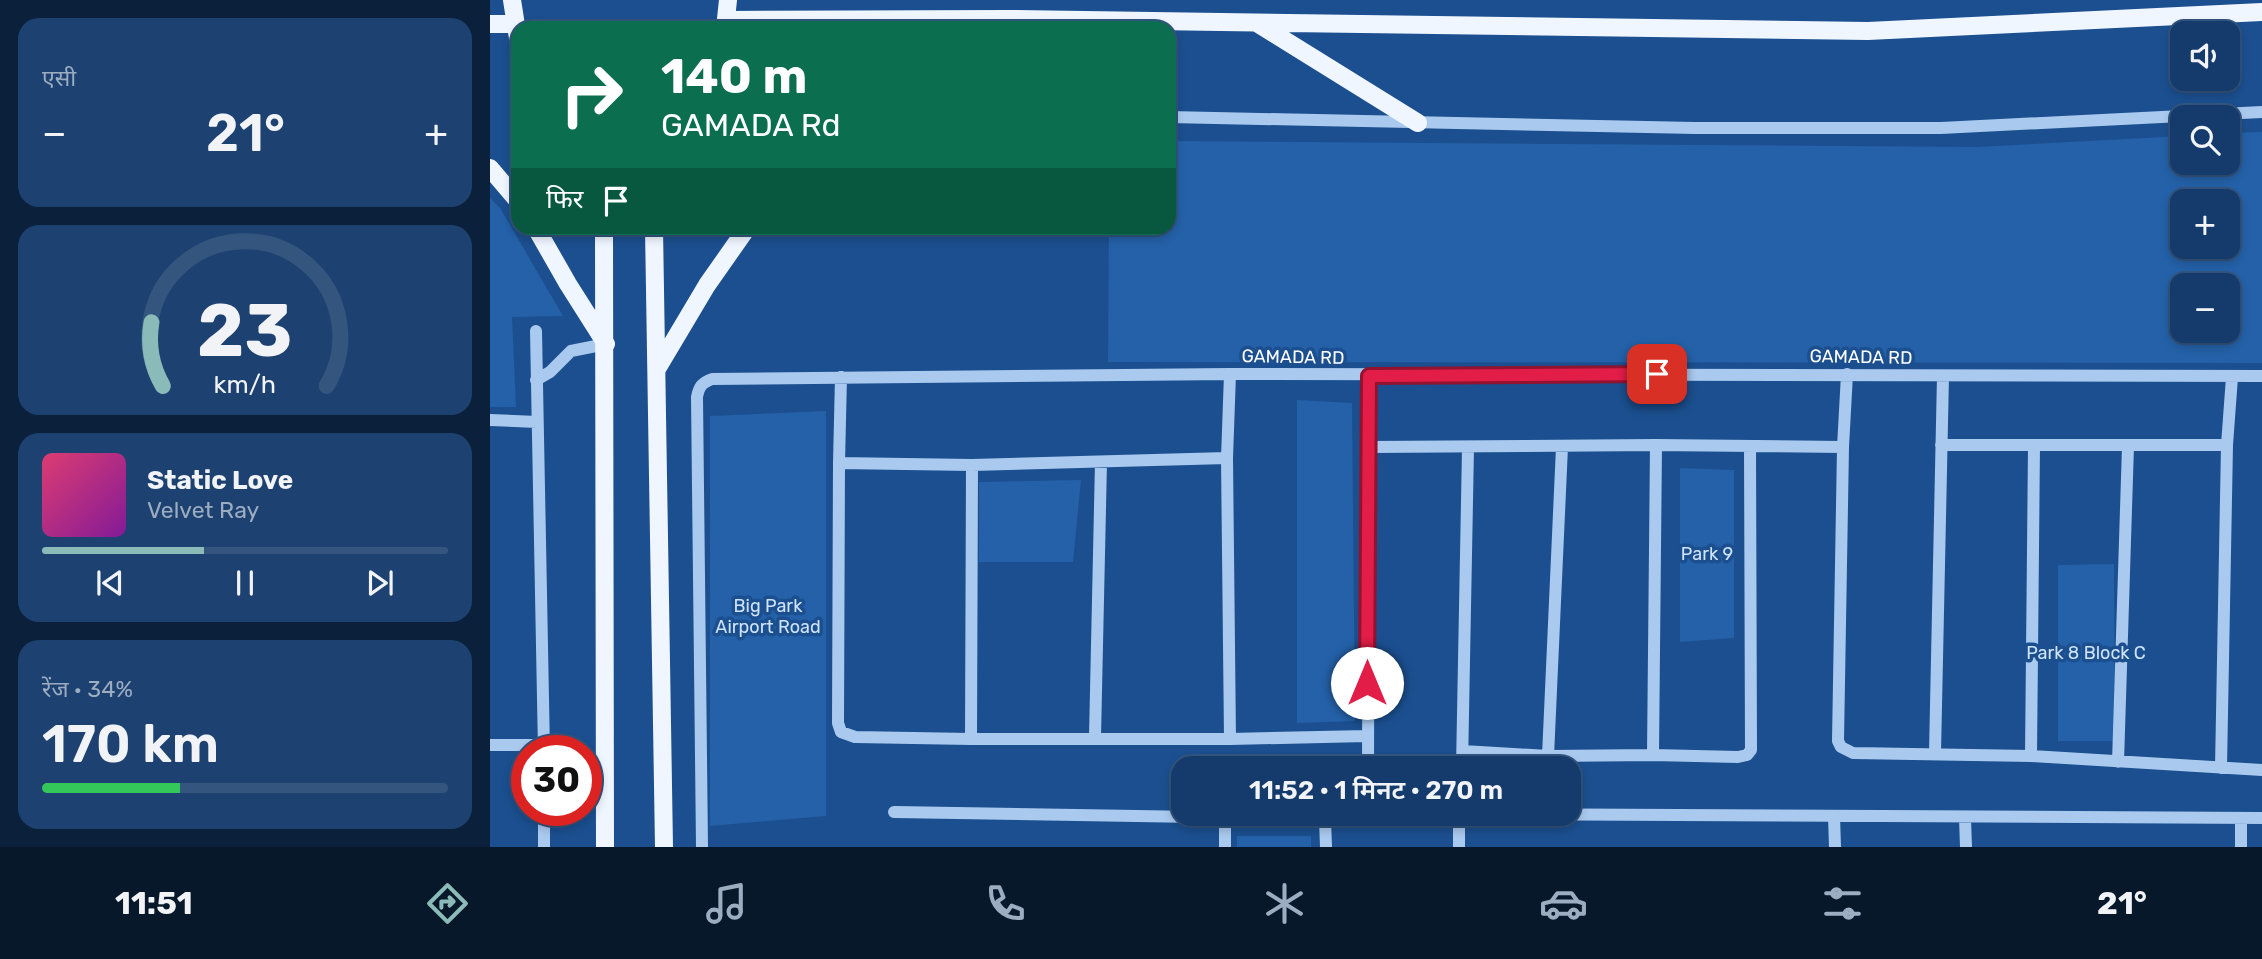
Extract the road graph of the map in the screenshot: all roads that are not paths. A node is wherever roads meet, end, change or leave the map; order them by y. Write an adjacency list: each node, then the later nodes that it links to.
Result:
1 (512, 0): 5 (main road)
2 (728, 0): 6 (main road)
3 (2262, 12): 11 (main road)
4 (1010, 19): 7 (main road); 8 (main road); 9 (main road)
5 (515, 21)
6 (725, 21)
7 (896, 21)
8 (1006, 21)
9 (1134, 21)
10 (1176, 22): 11 (main road)
11 (1257, 23): 16 (main road)
12 (490, 24): 13 (main road)
13 (511, 30)
14 (2262, 112): 16 (street)
15 (1176, 117): 16 (street)
16 (1418, 123)
17 (490, 167): 18 (main road)
18 (511, 192)
19 (540, 235): 24 (main road)
20 (604, 235): 24 (main road)
21 (654, 235): 25 (main road)
22 (742, 235): 25 (main road)
23 (536, 331): 33 (street)
24 (606, 344): 33 (street); 81 (main road)
25 (657, 369): 82 (main road)
26 (1230, 374): 28 (street, GAMADA RD); 31 (street, GAMADA RD); 46 (street)
27 (1847, 374): 28 (street, GAMADA RD); 29 (street, GAMADA RD); 44 (street)
28 (1369, 376): 41 (street)
29 (1943, 376): 32 (street, GAMADA RD); 37 (street)
30 (2262, 376): 32 (street, GAMADA RD)
31 (841, 377): 48 (street); 83 (street, GAMADA RD)
32 (2232, 377): 38 (street)
33 (536, 380): 35 (street)
34 (490, 420): 35 (street)
35 (537, 422): 50 (street)
36 (1656, 445): 42 (street); 43 (street); 59 (street)
37 (1941, 445): 39 (street); 58 (street)
38 (2227, 445): 40 (street); 67 (street)
39 (2034, 446): 40 (street); 65 (street)
40 (2128, 446): 66 (street)
41 (1369, 447): 45 (street); 51 (street)
42 (1562, 447): 45 (street); 63 (street)
43 (1750, 447): 44 (street); 59 (street)
44 (1843, 447): 58 (street)
45 (1468, 448): 57 (street)
46 (1227, 458): 47 (street); 53 (street)
47 (1101, 462): 49 (street); 52 (street)
48 (839, 463): 49 (street); 54 (street)
49 (972, 465): 54 (street)
50 (544, 735)
51 (1367, 736): 53 (street); 60 (street)
52 (1095, 737): 53 (street); 54 (street)
53 (1230, 738)
54 (971, 739)
55 (490, 745): 56 (street)
56 (511, 746)
57 (1463, 751): 61 (street); 62 (street)
58 (1935, 753): 65 (street)
59 (1653, 755): 64 (street)
60 (1368, 756)
61 (1463, 756)
62 (1534, 756)
63 (1548, 756)
64 (1581, 756)
65 (2031, 757): 66 (street)
66 (2118, 762): 67 (street)
67 (2221, 768): 68 (street)
68 (2262, 770)
69 (894, 812): 72 (street)
70 (1581, 815): 71 (street)
71 (1834, 816): 73 (street); 87 (street)
72 (1171, 817)
73 (1965, 818): 74 (street); 88 (street)
74 (2241, 818): 75 (street); 89 (street)
75 (2262, 818)
76 (544, 826): 80 (street)
77 (1225, 826): 84 (street)
78 (1325, 826): 85 (street)
79 (1460, 826): 86 (street)
80 (544, 847)
81 (605, 847)
82 (664, 847)
83 (702, 847)
84 (1225, 847)
85 (1326, 847)
86 (1459, 847)
87 (1835, 847)
88 (1966, 847)
89 (2241, 847)

